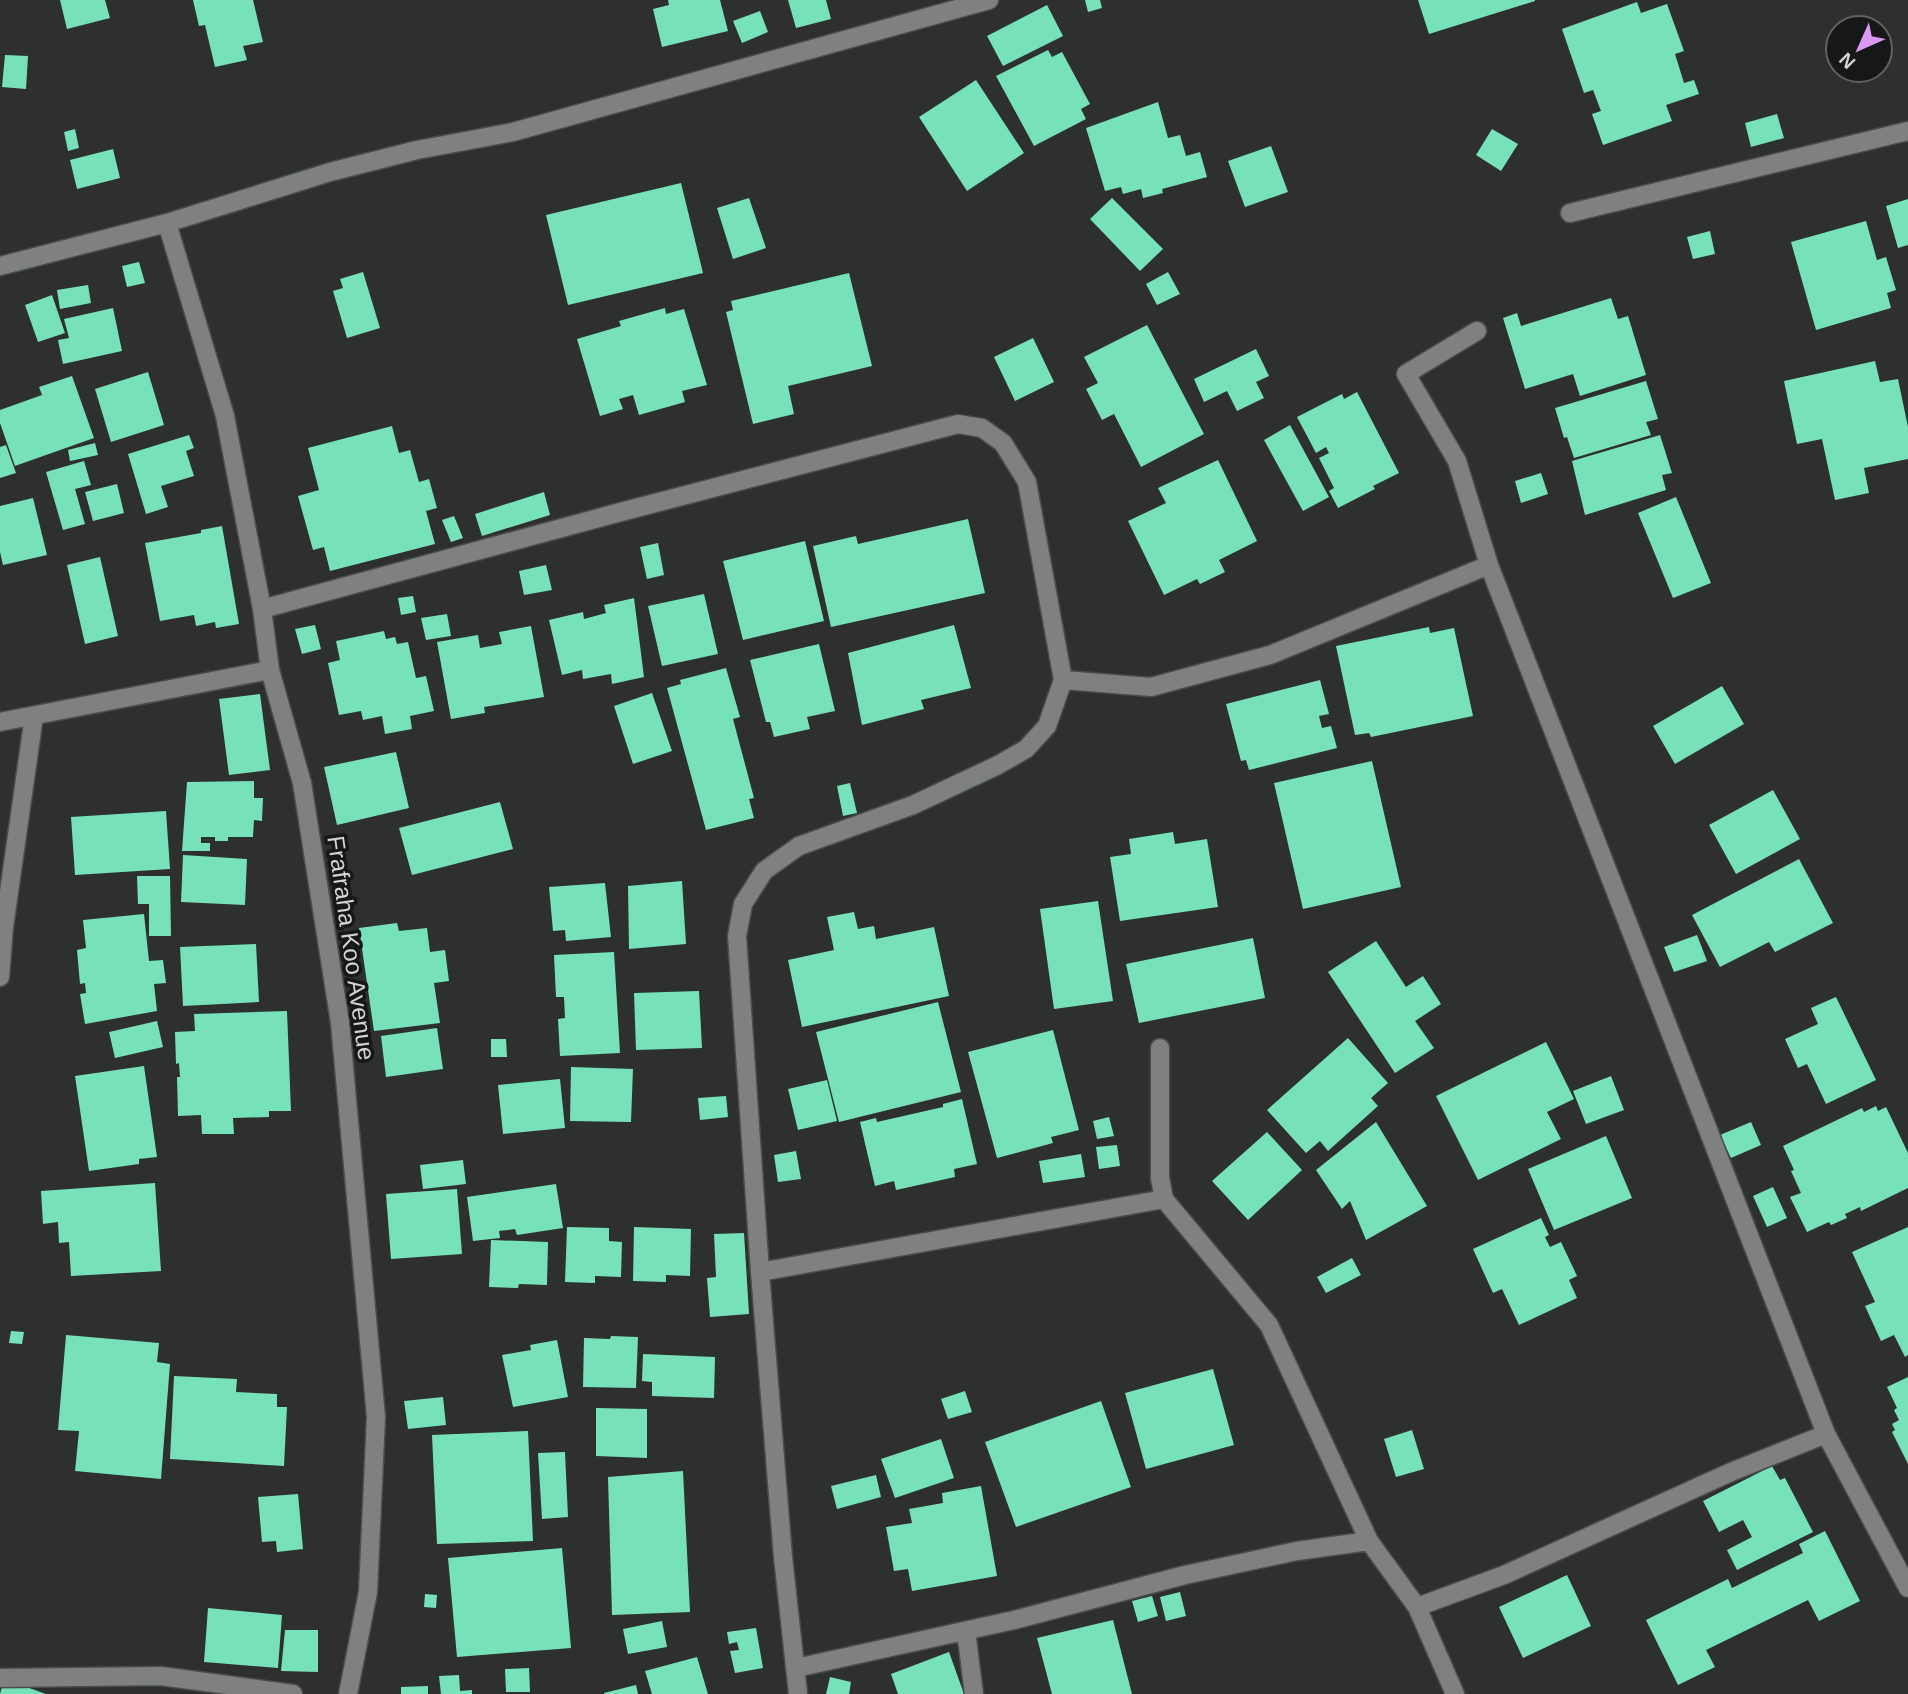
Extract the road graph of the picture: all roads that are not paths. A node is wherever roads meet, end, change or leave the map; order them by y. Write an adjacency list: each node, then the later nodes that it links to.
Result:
1 (989, 0): 4 (street)
2 (1908, 131): 3 (street)
3 (1570, 213)
4 (167, 223): 5 (street); 8 (street, Frafraha Koo Avenue)
5 (0, 266)
6 (1477, 331): 7 (street)
7 (1489, 565): 10 (street); 17 (street)
8 (262, 609): 9 (street, Frafraha Koo Avenue); 10 (street)
9 (270, 670): 11 (street); 25 (street, Frafraha Koo Avenue)
10 (1063, 680): 16 (street)
11 (34, 716): 12 (street); 13 (street)
12 (0, 722)
13 (0, 977)
14 (1160, 1048): 15 (street)
15 (1164, 1199): 16 (street); 18 (street)
16 (760, 1272): 22 (street)
17 (1826, 1434): 19 (street); 20 (street)
18 (1369, 1541): 20 (street); 21 (street)
19 (1908, 1588)
20 (1417, 1607): 28 (street)
21 (966, 1630): 22 (street); 27 (street)
22 (796, 1668): 26 (street)
23 (0, 1678): 24 (street)
24 (293, 1694)
25 (348, 1694)
26 (798, 1694)
27 (974, 1694)
28 (1455, 1694)

